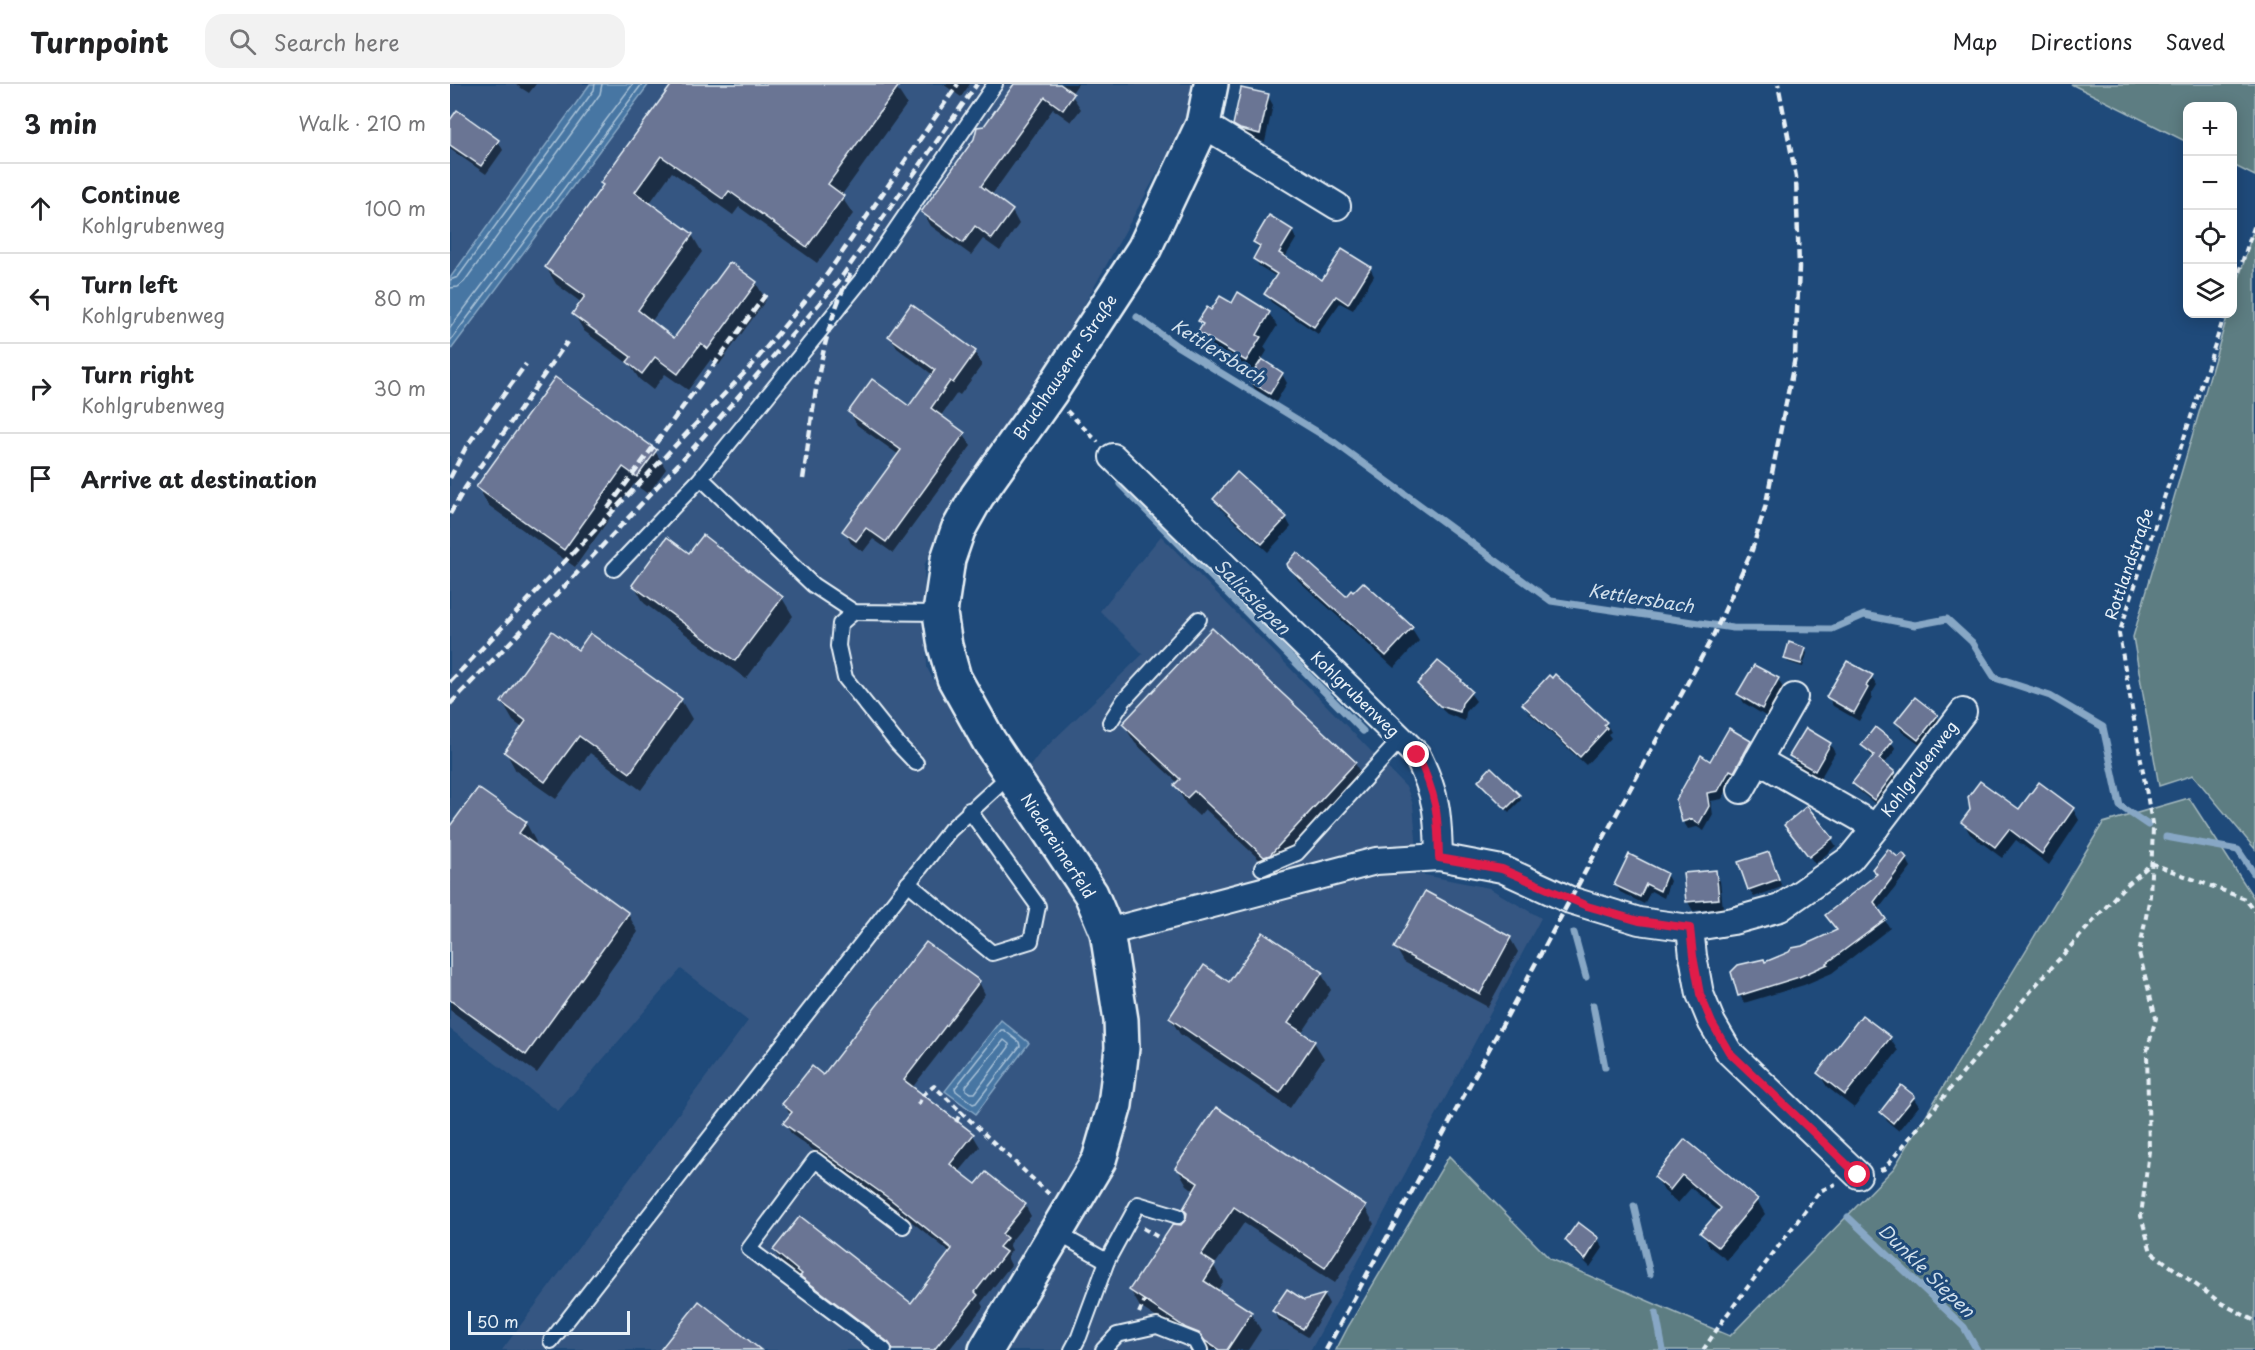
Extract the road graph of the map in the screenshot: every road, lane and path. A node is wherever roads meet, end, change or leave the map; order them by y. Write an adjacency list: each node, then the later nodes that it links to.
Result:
1 (995, 84): 10 (lane)
2 (1211, 84): 3 (street, Bruchhausener Straße)
3 (1203, 124): 4 (street); 8 (street, Bruchhausener Straße)
4 (1337, 206)
5 (2255, 224): 6 (path)
6 (2237, 277)
7 (2224, 318): 26 (path, Rottlandstraße)
8 (1050, 393): 9 (path); 13 (street, Bruchhausener Straße)
9 (1113, 457): 18 (street, Kohlgrubenweg)
10 (701, 478): 11 (lane); 12 (lane)
11 (614, 569)
12 (854, 612): 13 (lane); 20 (lane)
13 (940, 613): 21 (street, Niedereimerfeld)
14 (1199, 619): 17 (lane)
15 (1794, 697): 19 (street)
16 (1963, 711): 24 (street, Kohlgrubenweg)
17 (1110, 722)
18 (1401, 740): 25 (street, Kohlgrubenweg); 27 (lane)
19 (1758, 760): 22 (street); 24 (street, Kohlgrubenweg)
20 (916, 763)
21 (1011, 774): 23 (lane); 31 (street, Niedereimerfeld)
22 (1741, 790)
23 (969, 810): 28 (lane); 28 (lane)
24 (1876, 827): 30 (street, Kohlgrubenweg)
25 (1439, 858): 30 (street, Kohlgrubenweg); 31 (street, Kohlgrubenweg)
26 (2151, 863): 29 (path); 35 (path); 40 (path, Rottlandstraße)
27 (1262, 868)
28 (908, 884): 42 (lane)
29 (2255, 911)
30 (1690, 928): 35 (street)
31 (1107, 932): 37 (street, Niedereimerfeld)
32 (918, 1105): 33 (path)
33 (961, 1112): 34 (path); 37 (path)
34 (956, 1122)
35 (1858, 1175): 49 (path)
36 (1178, 1216): 39 (lane)
37 (1063, 1223): 39 (lane); 44 (street, Niedereimerfeld)
38 (903, 1226): 43 (lane)
39 (1107, 1261): 41 (lane)
40 (2255, 1321)
41 (1079, 1337): 45 (lane); 46 (lane)
42 (551, 1341)
43 (884, 1350)
44 (986, 1350)
45 (1072, 1350)
46 (1098, 1350)
47 (1103, 1350): 48 (lane)
48 (1200, 1350)
49 (1703, 1350)

